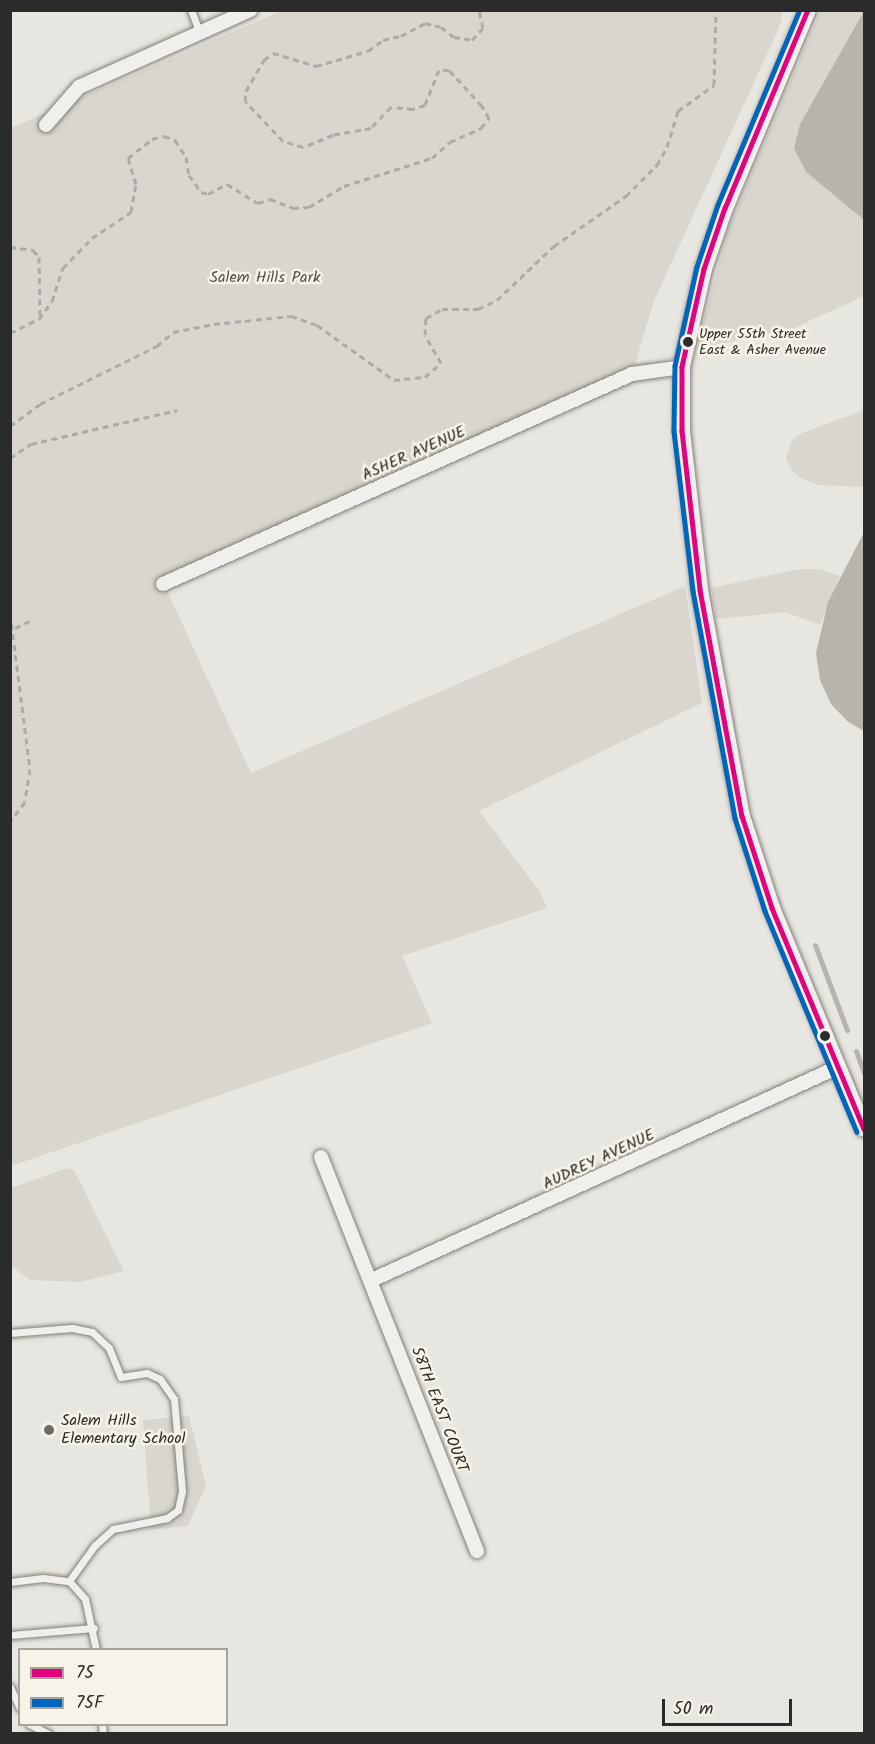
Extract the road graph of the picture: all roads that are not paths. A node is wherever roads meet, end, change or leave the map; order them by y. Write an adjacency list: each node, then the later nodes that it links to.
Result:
1 (191, 10): 4 (lane)
2 (250, 10): 4 (street)
3 (808, 10): 6 (street)
4 (200, 33): 5 (street)
5 (46, 125)
6 (682, 367): 7 (street, ASHER AVENUE); 8 (street)
7 (163, 584)
8 (838, 1067): 9 (street); 11 (street, AUDREY AVENUE)
9 (864, 1129)
10 (321, 1157): 11 (street, 58TH EAST COURT)
11 (372, 1280): 13 (street, 58TH EAST COURT)
12 (10, 1333): 14 (lane)
13 (477, 1551)
14 (69, 1581): 15 (lane); 16 (lane)
15 (10, 1582)
16 (94, 1628): 17 (lane); 18 (lane)
17 (10, 1635)
18 (96, 1648)
19 (11, 1688): 20 (lane)
20 (18, 1704)
21 (31, 1726): 22 (lane)
22 (49, 1734)

